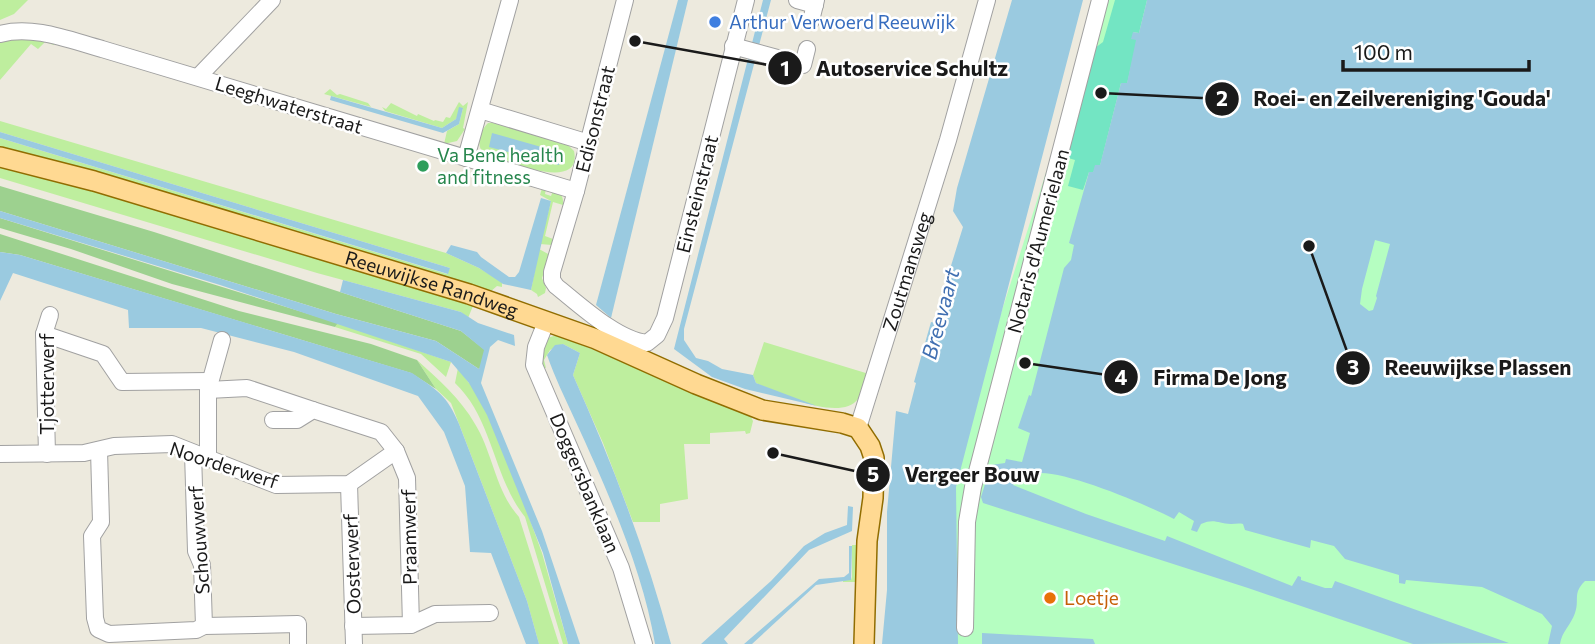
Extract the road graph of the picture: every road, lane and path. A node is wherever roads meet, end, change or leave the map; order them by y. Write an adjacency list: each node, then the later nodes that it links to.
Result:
1 (510, 0): 13 (street)
2 (625, 0): 14 (street, Edisonstraat)
3 (746, 0): 11 (street, Einsteinstraat)
4 (797, 0): 8 (street)
5 (987, 0): 26 (street, Zoutmansweg)
6 (1100, 0): 36 (street, Notaris d'Aumerielaan)
7 (263, 3): 12 (street)
8 (814, 8)
9 (0, 34): 12 (street, Leeghwaterstraat)
10 (807, 49): 11 (street)
11 (748, 50): 22 (street, Einsteinstraat)
12 (198, 77): 16 (street, Leeghwaterstraat)
13 (480, 110): 14 (street); 16 (street)
14 (589, 143): 17 (street, Edisonstraat)
15 (0, 157): 19 (main road, Reeuwijkse Randweg)
16 (466, 158): 17 (street, Leeghwaterstraat)
17 (576, 191): 22 (street, Edisonstraat)
18 (50, 316): 20 (street, Tjotterwerf)
19 (546, 322): 26 (main road, Reeuwijkse Randweg); 40 (street, Doggersbanklaan)
20 (44, 334): 23 (street); 30 (street, Tjotterwerf)
21 (222, 340): 23 (street, Schouwwerf)
22 (653, 340)
23 (209, 385): 24 (street); 31 (street, Schouwwerf)
24 (313, 410): 25 (street); 28 (street)
25 (272, 420)
26 (858, 428): 41 (main road)
27 (99, 450): 30 (street, Noorderwerf); 31 (street, Noorderwerf); 37 (street)
28 (396, 450): 32 (street); 34 (street, Praamwerf)
29 (0, 454): 30 (street, Noorderwerf)
30 (47, 454)
31 (201, 456): 32 (street, Noorderwerf); 37 (street, Schouwwerf)
32 (349, 484): 35 (street, Oosterwerf)
33 (490, 613): 34 (street)
34 (411, 625): 35 (street)
35 (353, 626): 39 (street, Oosterwerf)
36 (965, 628)
37 (199, 634): 38 (street)
38 (299, 644)
39 (354, 644)
40 (644, 644)
41 (863, 644)

